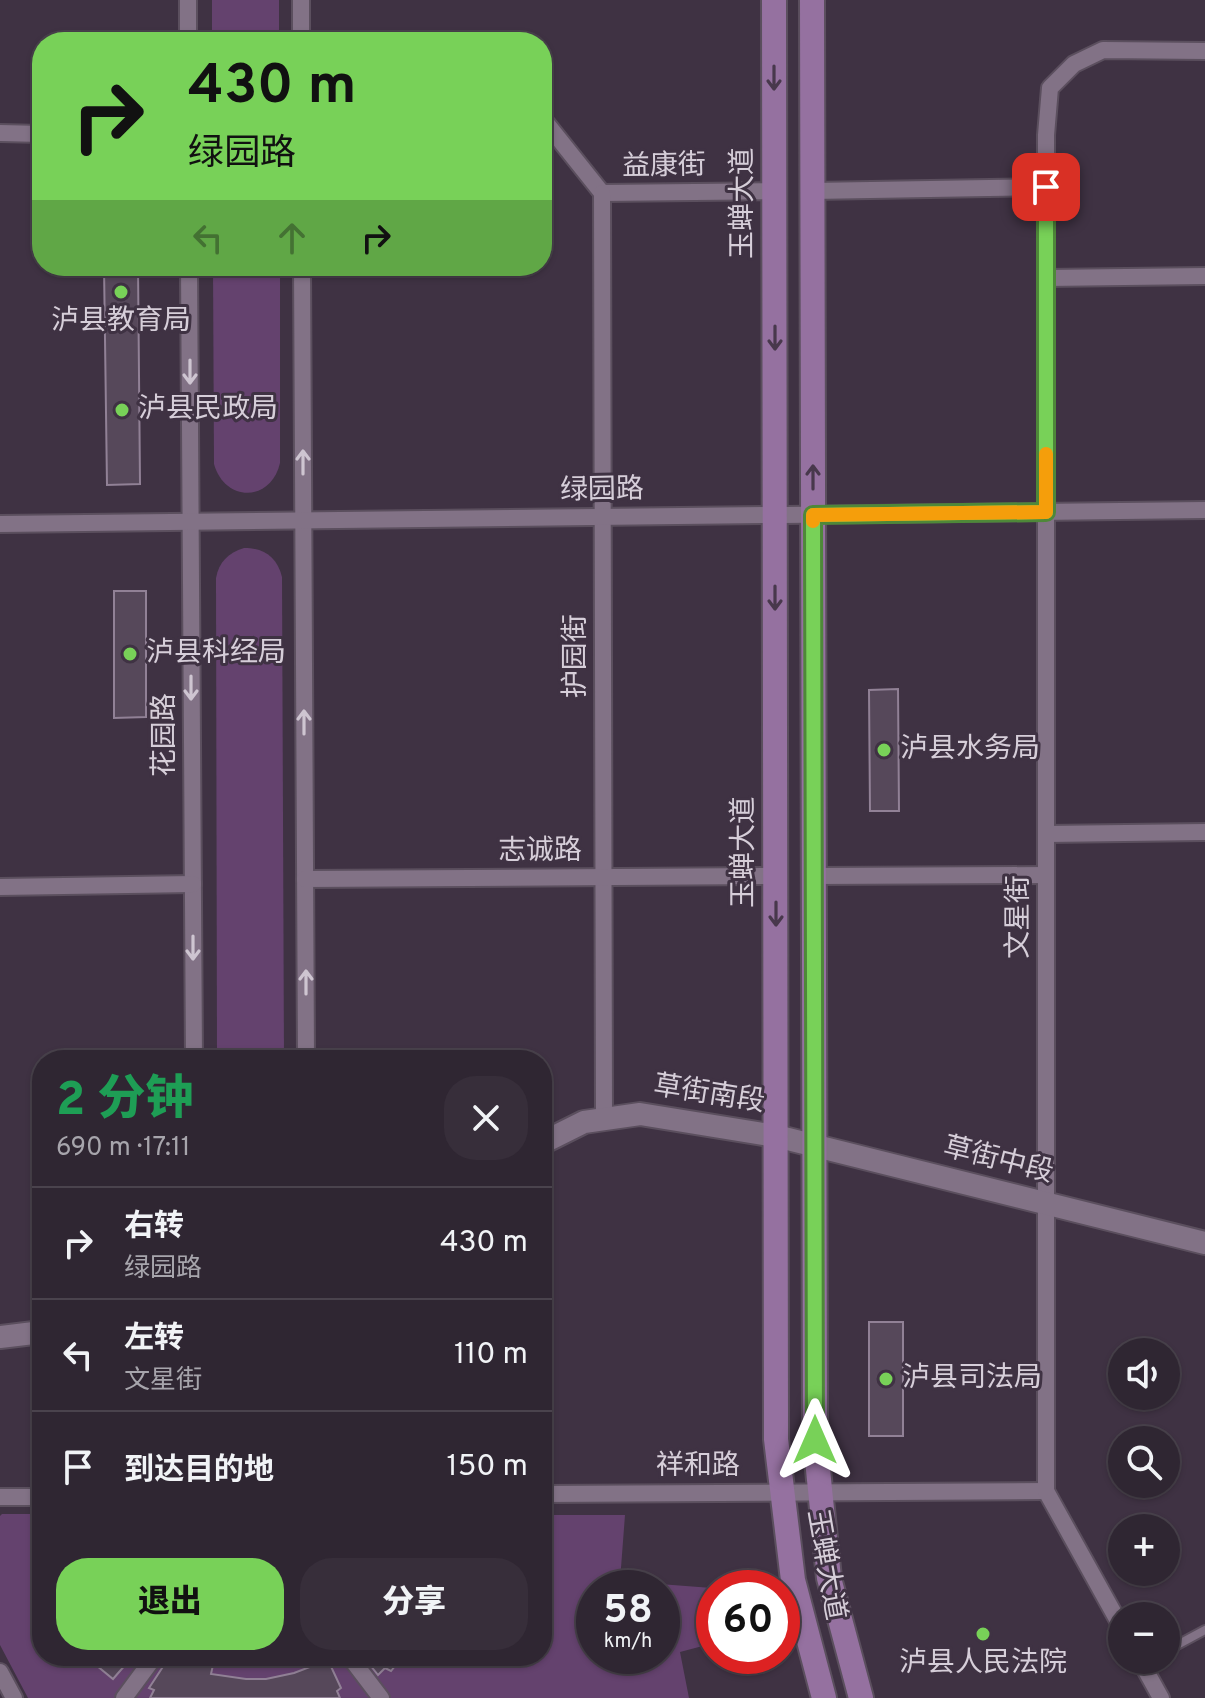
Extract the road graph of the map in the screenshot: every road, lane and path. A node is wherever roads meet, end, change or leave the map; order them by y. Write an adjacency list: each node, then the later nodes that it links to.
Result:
1 (188, 0): 5 (street)
2 (301, 0): 6 (street)
3 (774, 0): 12 (main road, 玉蝉大道, one-way to 12)
4 (812, 0): 13 (main road, 玉蝉大道)
5 (188, 32)
6 (301, 32)
7 (1205, 51): 11 (street, 文星街)
8 (552, 130): 14 (street, 益康街)
9 (0, 133): 10 (street)
10 (32, 134)
11 (1046, 187): 13 (street); 18 (street, 文星街)
12 (775, 191): 14 (street, 益康街); 21 (main road, 玉蝉大道, one-way to 21)
13 (812, 191): 22 (main road, 玉蝉大道, one-way to 13)
14 (602, 193): 23 (street, 护园街)
15 (189, 276): 25 (street, 花园路, one-way to 25)
16 (302, 276): 24 (street, one-way to 16)
17 (1205, 276): 18 (street)
18 (1046, 278): 20 (street, 文星街)
19 (1205, 510): 20 (street, 绿园路)
20 (1046, 512): 22 (street, 绿园路); 28 (street, 文星街)
21 (775, 515): 22 (street, 绿园路); 23 (street, 绿园路); 30 (main road, 玉蝉大道, one-way to 30)
22 (813, 515): 31 (main road, 玉蝉大道)
23 (602, 517): 24 (street, 绿园路); 32 (street, 护园街)
24 (303, 521): 25 (street, 绿园路); 33 (street, one-way to 24)
25 (190, 522): 26 (street, 绿园路); 34 (street, 花园路, one-way to 34)
26 (0, 524)
27 (1205, 832): 28 (street)
28 (1046, 834): 29 (street, 文星街)
29 (1046, 875): 31 (street); 42 (street, 文星街)
30 (775, 876): 32 (street, 志诚路); 39 (main road, 玉蝉大道, one-way to 39)
31 (814, 876): 41 (main road, 玉蝉大道)
32 (603, 877): 33 (street, 志诚路); 38 (street, 护园街)
33 (305, 879): 37 (street, one-way to 33)
34 (193, 884): 35 (street); 36 (street, 花园路, one-way to 36)
35 (0, 887)
36 (194, 1050)
37 (306, 1050)
38 (604, 1119): 39 (main road, 草街南段); 40 (main road, 草街南段)
39 (776, 1136): 41 (main road, 草街中段); 48 (main road, 玉蝉大道)
40 (552, 1138)
41 (814, 1145): 42 (main road, 草街中段); 47 (main road, 玉蝉大道)
42 (1046, 1204): 43 (main road, 草街中段); 46 (street, 文星街)
43 (1205, 1243)
44 (32, 1333): 45 (main road)
45 (0, 1337)
46 (1046, 1491): 47 (street, 祥和路); 52 (street, 文星街)
47 (820, 1492): 48 (street, 祥和路); 63 (main road, 玉蝉大道)
48 (783, 1493): 49 (street, 祥和路); 62 (main road, 玉蝉大道)
49 (552, 1494)
50 (0, 1497): 51 (street)
51 (32, 1497)
52 (1108, 1603)
53 (1205, 1630): 54 (lane)
54 (1180, 1643)
55 (148, 1666): 60 (street)
56 (357, 1666): 61 (street)
57 (0, 1672): 59 (street)
58 (1150, 1674): 64 (street)
59 (14, 1698)
60 (124, 1698)
61 (381, 1698)
62 (824, 1698)
63 (861, 1698)
64 (1161, 1698)

